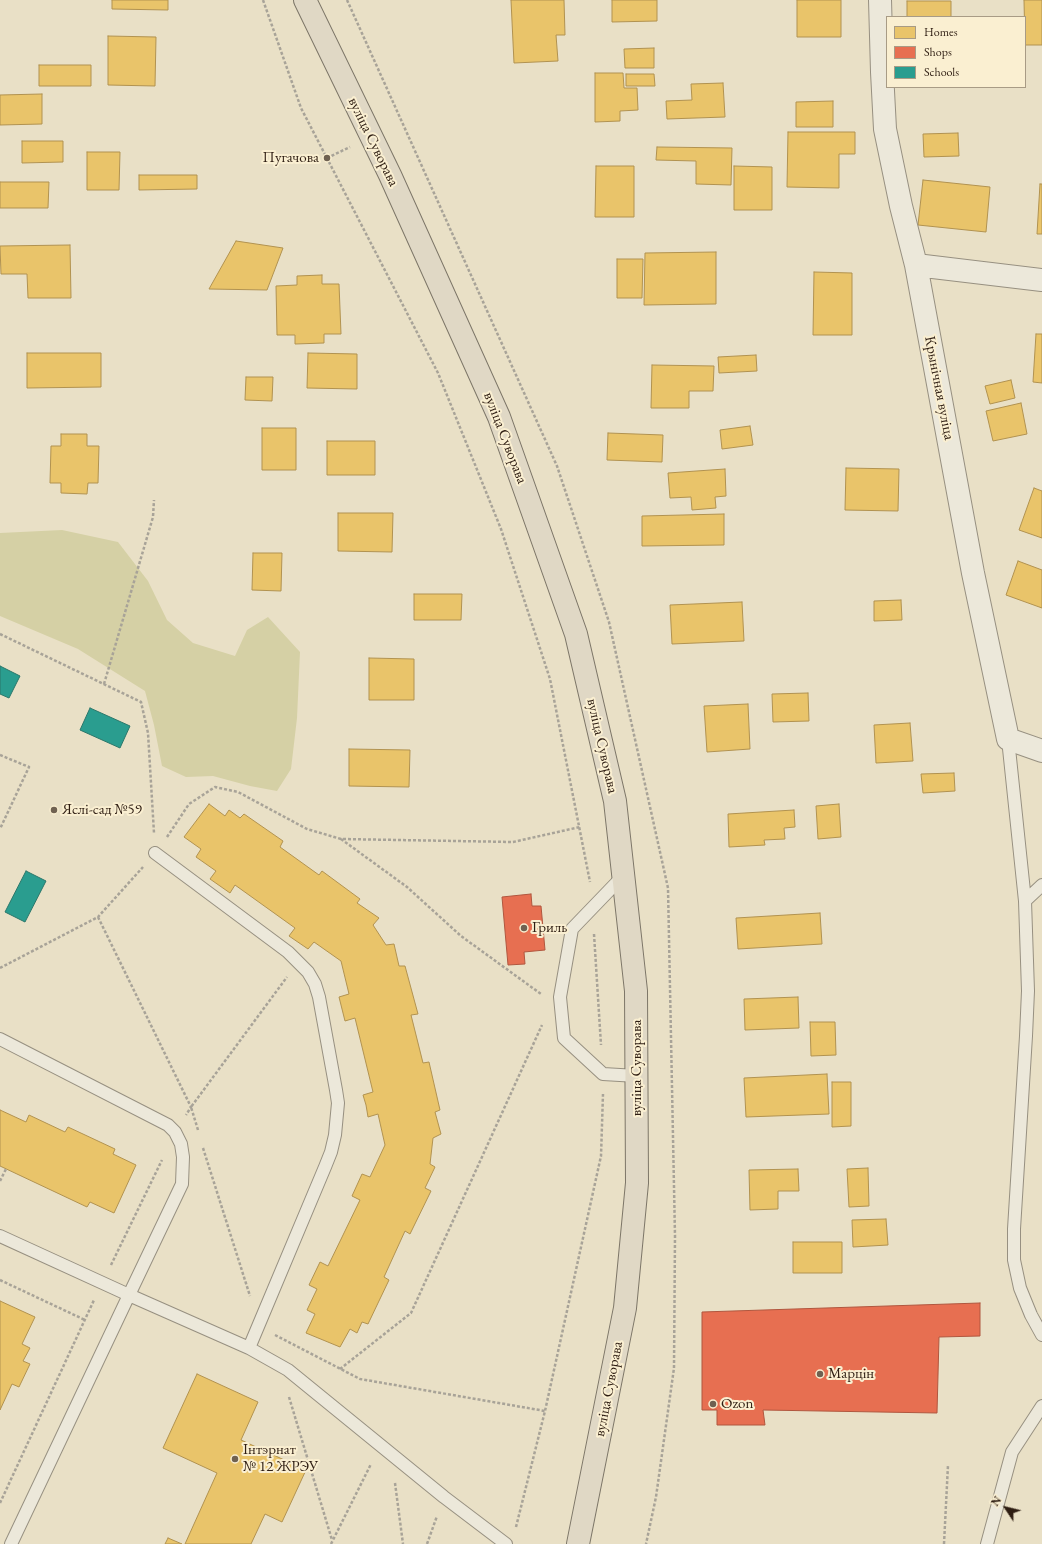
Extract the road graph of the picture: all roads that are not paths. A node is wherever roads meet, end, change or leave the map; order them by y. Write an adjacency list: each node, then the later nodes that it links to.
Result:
1 (305, 0): 8 (main road, вуліца Суворава)
2 (880, 0): 3 (street, Крынічная вуліца)
3 (916, 265): 4 (street); 5 (street, Крынічная вуліца)
4 (1042, 280)
5 (1008, 739): 6 (street); 10 (lane)
6 (1042, 751)
7 (155, 854): 16 (lane)
8 (624, 875): 12 (main road, вуліца Суворава); 12 (lane)
9 (1042, 885): 10 (lane)
10 (1024, 901): 15 (lane)
11 (0, 1039): 14 (lane)
12 (637, 1076): 20 (main road, вуліца Суворава)
13 (0, 1236): 14 (lane)
14 (129, 1295): 16 (lane); 18 (lane)
15 (1042, 1335)
16 (249, 1348): 19 (lane)
17 (1042, 1406): 21 (lane)
18 (15, 1543)
19 (506, 1544)
20 (578, 1544)
21 (987, 1544)

